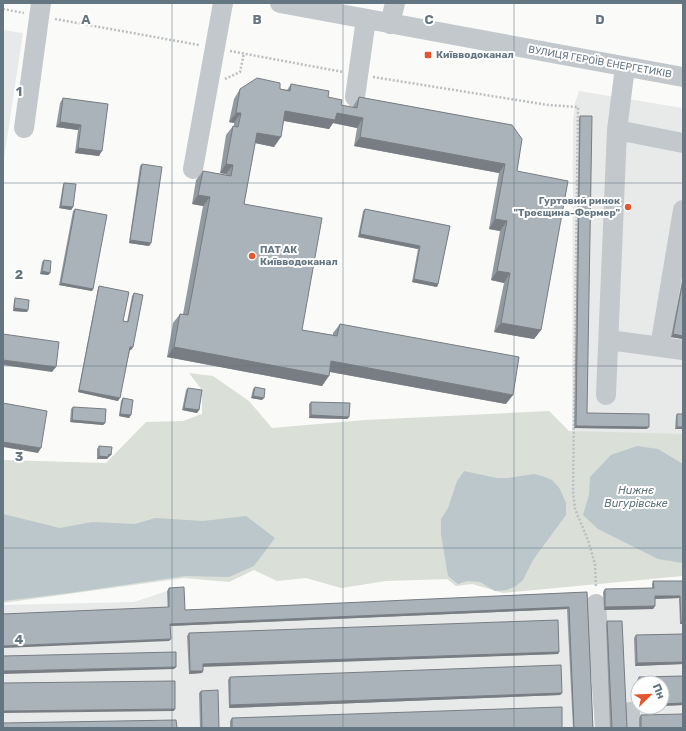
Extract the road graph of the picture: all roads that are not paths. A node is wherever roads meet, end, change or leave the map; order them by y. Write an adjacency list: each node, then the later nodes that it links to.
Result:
1 (223, 3): 14 (street)
2 (280, 3): 4 (street, ВУЛИЦЯ ГЕРОЇВ ЕНЕРГЕТИКІВ)
3 (396, 3): 7 (street)
4 (301, 5): 6 (street, ВУЛИЦЯ ГЕРОЇВ ЕНЕРГЕТИКІВ)
5 (40, 9): 11 (street)
6 (366, 19): 7 (street, ВУЛИЦЯ ГЕРОЇВ ЕНЕРГЕТИКІВ); 10 (street)
7 (390, 24): 8 (street, ВУЛИЦЯ ГЕРОЇВ ЕНЕРГЕТИКІВ)
8 (625, 67): 9 (street, ВУЛИЦЯ ГЕРОЇВ ЕНЕРГЕТИКІВ); 12 (street)
9 (683, 78)
10 (355, 97)
11 (24, 128)
12 (617, 130): 13 (street); 16 (street)
13 (683, 143)
14 (193, 169)
15 (683, 210): 17 (street)
16 (609, 340): 17 (street); 19 (street)
17 (660, 347): 18 (street)
18 (683, 350)
19 (606, 395)
20 (596, 604): 21 (street)
21 (605, 728)

